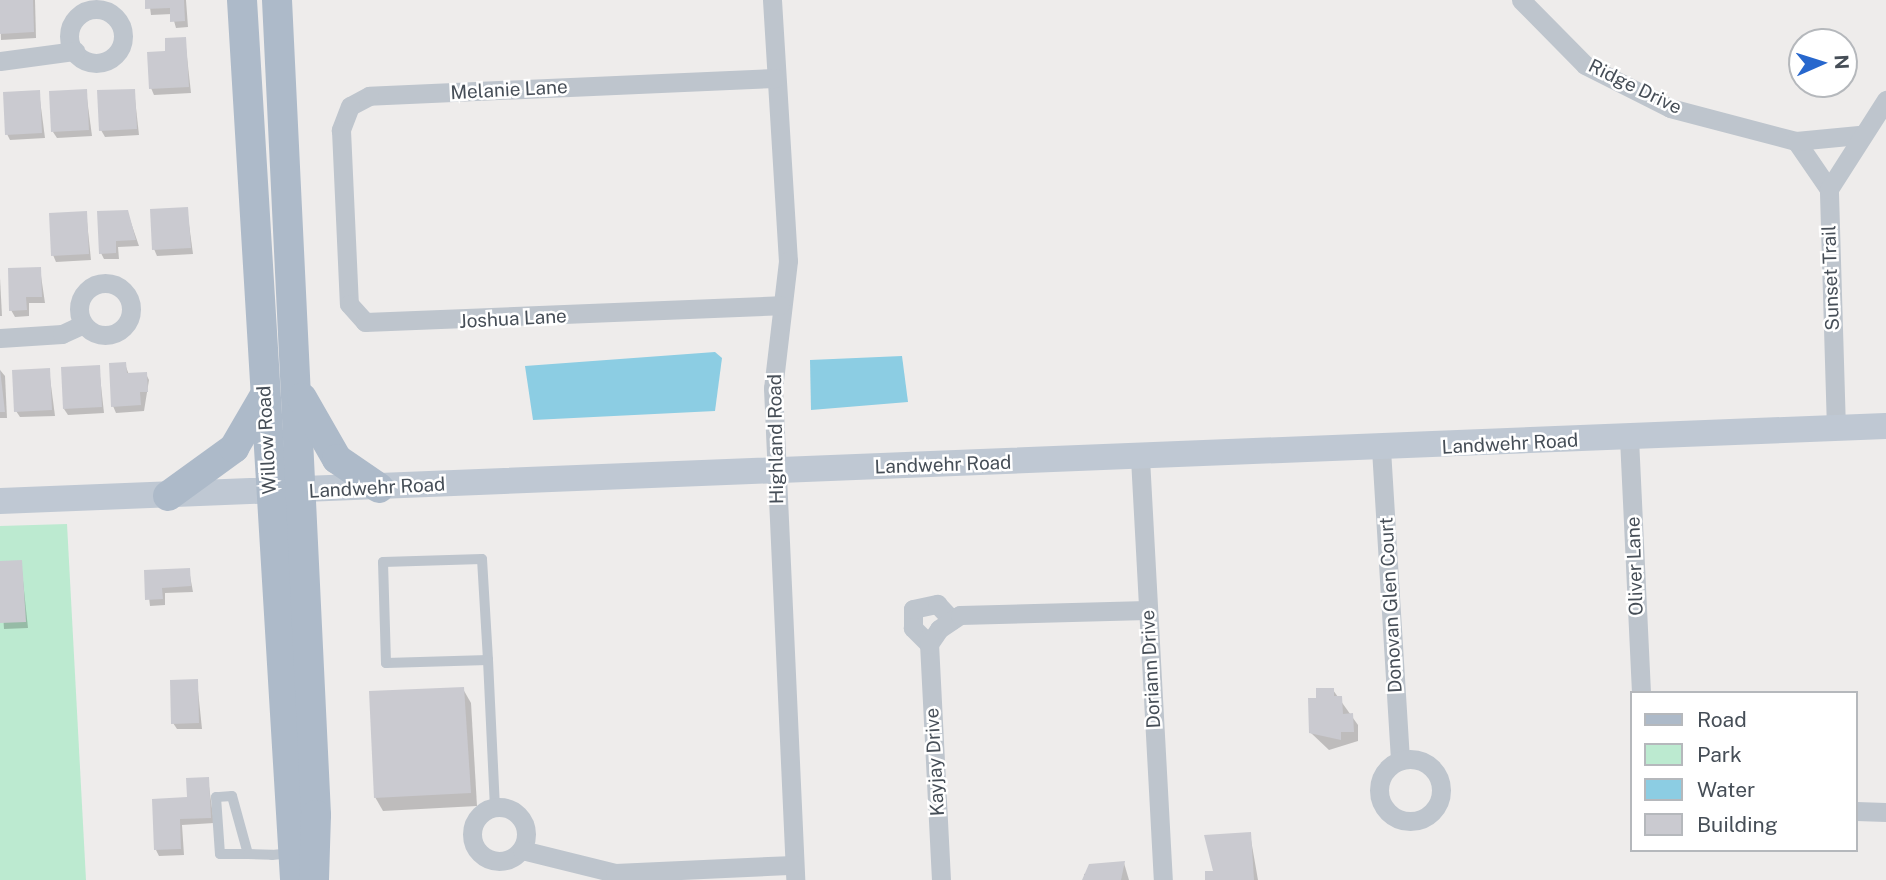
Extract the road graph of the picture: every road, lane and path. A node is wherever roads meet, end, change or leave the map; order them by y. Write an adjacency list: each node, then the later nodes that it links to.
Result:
1 (242, 0): 17 (main road, Willow Road)
2 (277, 0): 16 (main road, Willow Road)
3 (772, 0): 7 (street, Highland Road)
4 (1521, 0): 10 (street, Ridge Drive)
5 (75, 51): 6 (street)
6 (0, 61)
7 (775, 78): 12 (street, Melanie Lane); 13 (street, Highland Road)
8 (1886, 100): 9 (street)
9 (1859, 135): 10 (street); 11 (street)
10 (1796, 141): 11 (street)
11 (1829, 189): 19 (street, Sunset Trail)
12 (343, 209): 13 (street, Joshua Lane)
13 (780, 305): 23 (street, Highland Road)
14 (83, 324): 15 (street)
15 (0, 338)
16 (294, 374): 24 (main road); 25 (main road, Willow Road)
17 (265, 395): 25 (main road, Willow Road); 26 (main road)
18 (1886, 426): 19 (main road, Landwehr Road)
19 (1836, 429): 20 (main road, Landwehr Road)
20 (1629, 438): 21 (main road, Landwehr Road); 32 (street, Oliver Lane)
21 (1381, 449): 22 (main road, Landwehr Road); 33 (street, Donovan Glen Court)
22 (1140, 458): 23 (main road, Landwehr Road); 28 (street, Doriann Drive)
23 (776, 470): 24 (main road, Landwehr Road); 40 (street, Highland Road)
24 (379, 488): 25 (main road, Landwehr Road)
25 (285, 492): 26 (main road, Landwehr Road); 39 (main road, Willow Road); 41 (main road, Willow Road)
26 (168, 496): 27 (main road, Landwehr Road)
27 (0, 501)
28 (1147, 610): 29 (street, Kayjay Drive); 43 (street, Doriann Drive)
29 (952, 620): 30 (street); 30 (street, Kayjay Drive)
30 (929, 644): 42 (street, Kayjay Drive)
31 (488, 660): 31 (lane); 34 (lane)
32 (1641, 691)
33 (1400, 760)
34 (495, 807): 37 (street); 37 (street)
35 (1858, 811): 36 (street)
36 (1886, 812)
37 (522, 849): 40 (street)
38 (248, 855): 38 (lane); 39 (lane)
39 (293, 866)
40 (794, 872)
41 (314, 880)
42 (941, 880)
43 (1163, 880)

